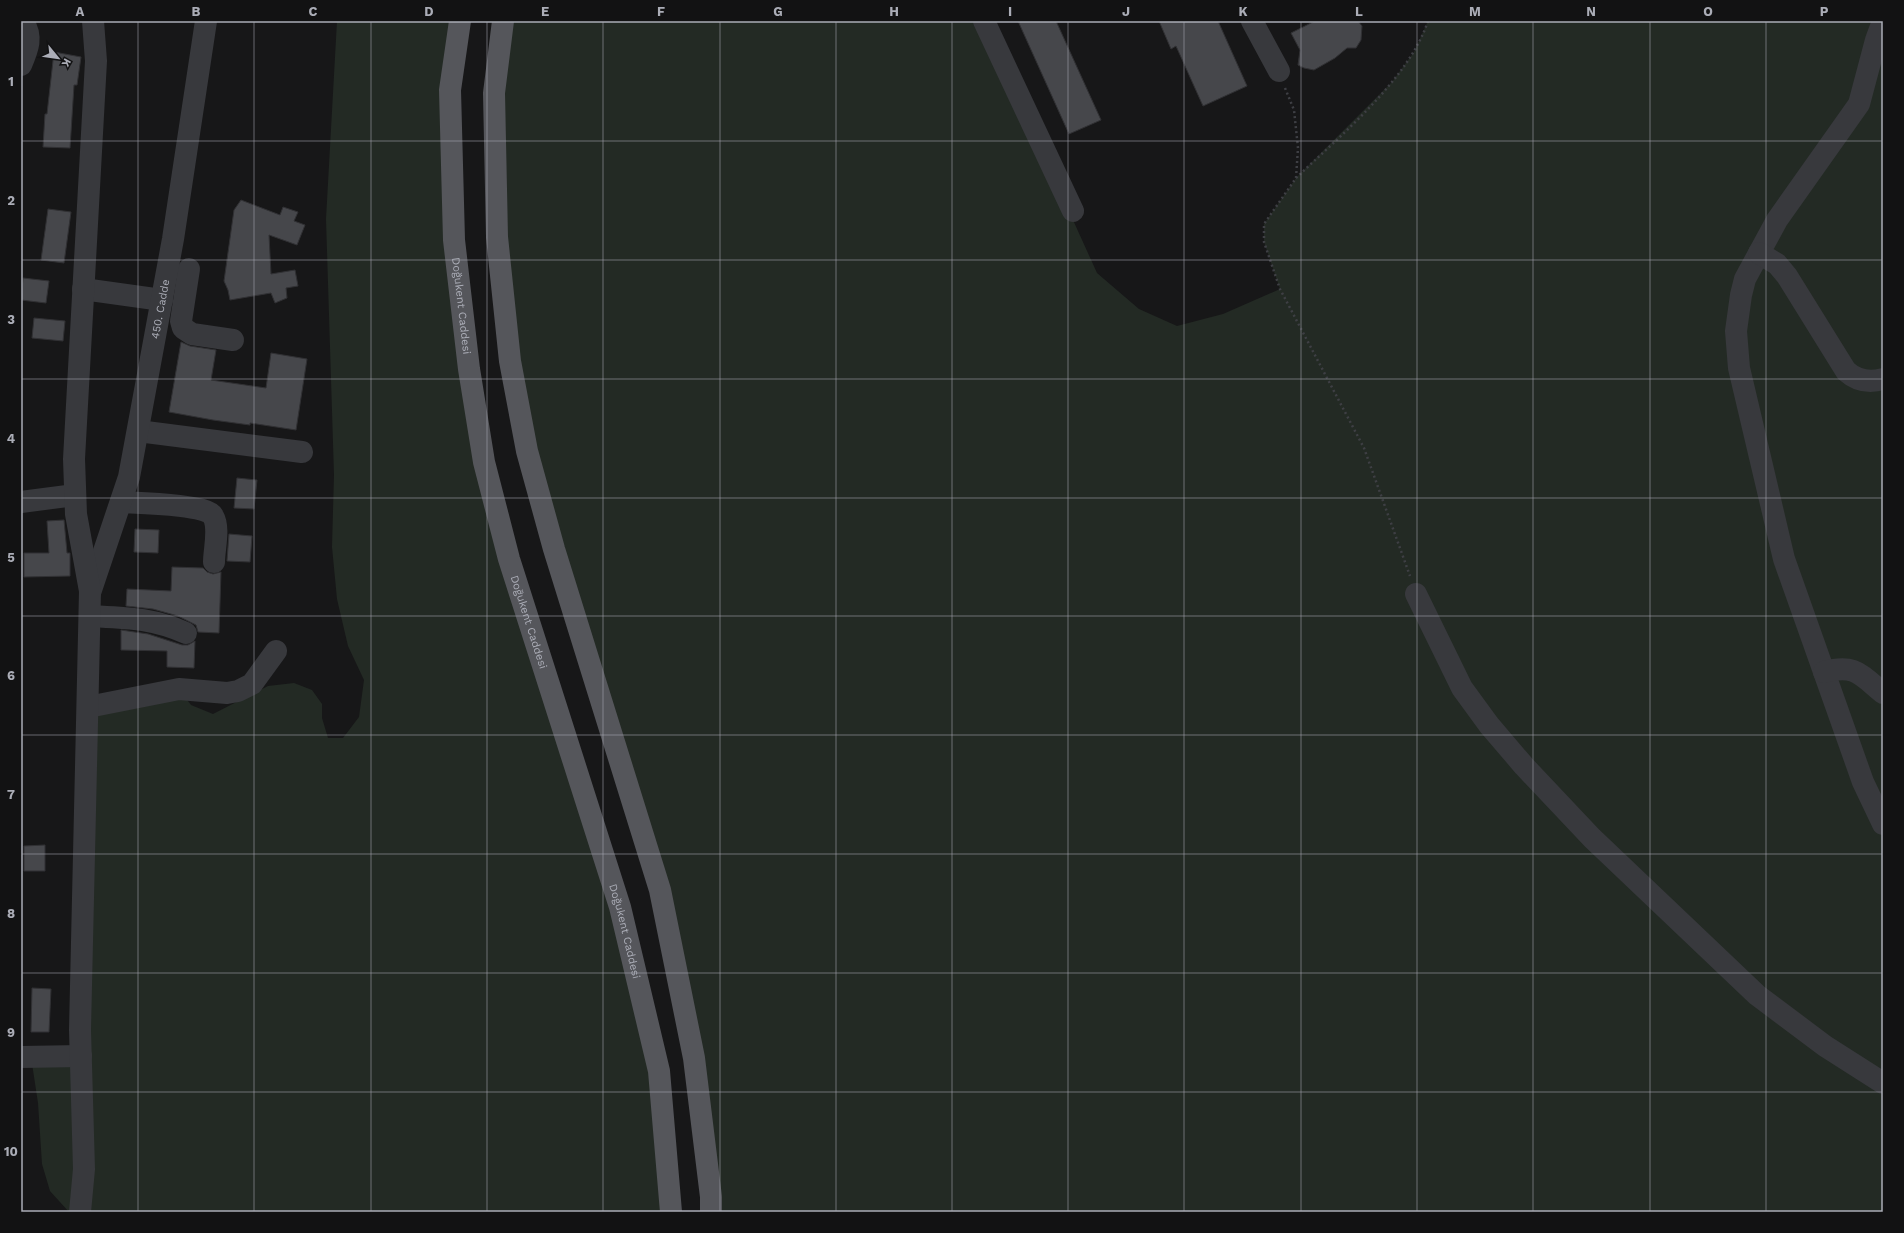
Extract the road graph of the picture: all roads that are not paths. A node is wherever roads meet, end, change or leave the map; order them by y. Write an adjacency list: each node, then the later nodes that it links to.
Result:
1 (23, 21): 9 (street)
2 (93, 21): 14 (street)
3 (206, 21): 13 (street, 450. Cadde)
4 (460, 21): 38 (main road, Doğukent Caddesi)
5 (503, 21): 39 (main road)
6 (984, 21): 11 (street)
7 (1252, 21): 10 (street)
8 (1883, 21): 12 (street)
9 (21, 66)
10 (1279, 71)
11 (1073, 211)
12 (1759, 253): 18 (street); 30 (street)
13 (179, 267): 15 (street, 450. Cadde); 16 (street); 17 (street)
14 (84, 289): 15 (street); 21 (street)
15 (162, 300): 19 (street, 450. Cadde)
16 (198, 316)
17 (233, 340)
18 (1883, 379)
19 (138, 431): 20 (street); 23 (street, 450. Cadde)
20 (302, 452)
21 (75, 495): 22 (street); 25 (street)
22 (21, 502)
23 (121, 502): 24 (street); 25 (street, 450. Cadde)
24 (214, 562)
25 (90, 591): 27 (street)
26 (1416, 594): 36 (street)
27 (90, 616): 28 (street); 32 (street)
28 (186, 633)
29 (276, 651): 32 (street)
30 (1824, 672): 31 (street); 33 (street)
31 (1883, 693)
32 (88, 707): 34 (street)
33 (1883, 824)
34 (81, 1056): 35 (street); 37 (street)
35 (21, 1057)
36 (1883, 1083)
37 (80, 1212)
38 (671, 1212)
39 (711, 1212)

